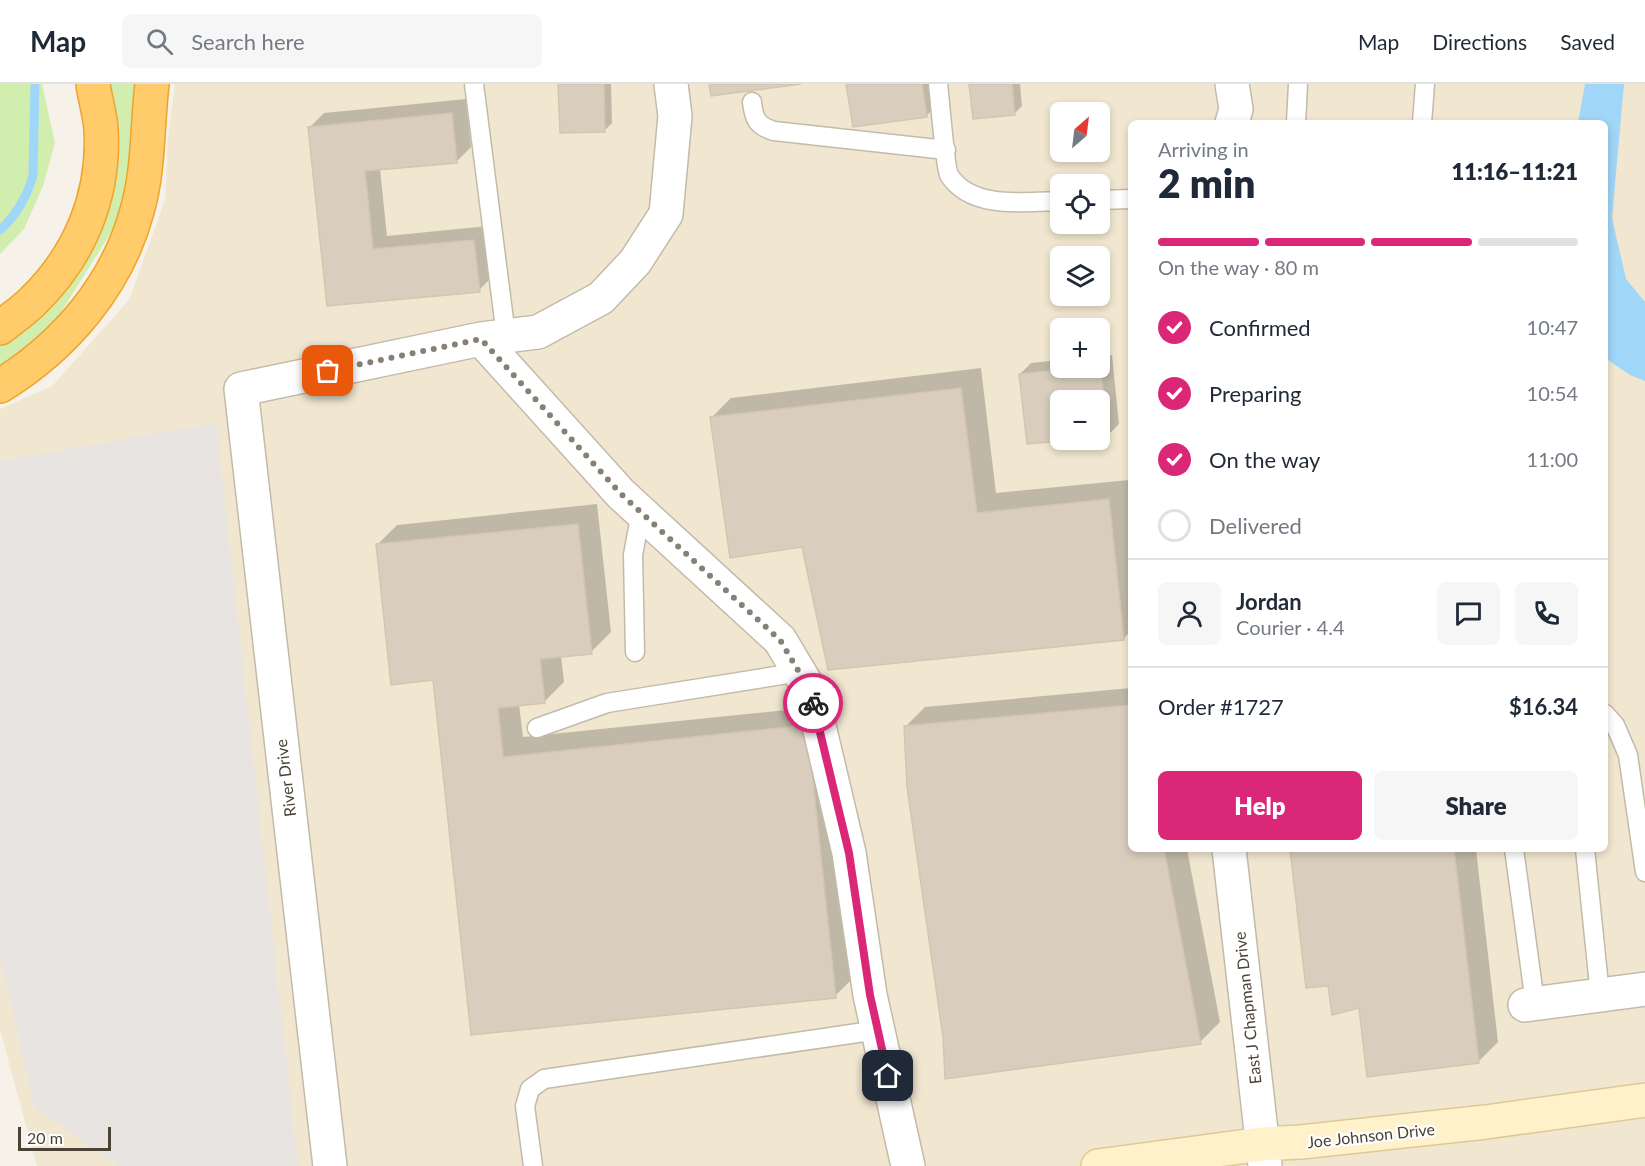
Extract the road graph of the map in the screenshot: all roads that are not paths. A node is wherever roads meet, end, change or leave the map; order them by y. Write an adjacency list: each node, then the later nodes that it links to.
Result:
1 (93, 84): 17 (highway)
2 (152, 84): 19 (highway)
3 (474, 84): 18 (lane)
4 (671, 84): 18 (street)
5 (938, 84): 13 (lane)
6 (1232, 84): 10 (street)
7 (1298, 84): 11 (lane)
8 (1425, 84): 12 (lane)
9 (752, 102): 13 (lane)
10 (1233, 120)
11 (1296, 120)
12 (1422, 120)
13 (946, 150): 16 (lane)
14 (1110, 200): 15 (lane)
15 (1128, 200)
16 (1050, 201)
17 (0, 328)
18 (494, 338): 20 (street); 35 (street, River Drive)
19 (0, 386)
20 (641, 512): 21 (lane); 22 (street)
21 (636, 652)
22 (800, 672): 24 (lane); 32 (street)
23 (1608, 717): 28 (lane)
24 (537, 728)
25 (1229, 852): 34 (street, East J Chapman Drive)
26 (1514, 852): 31 (lane)
27 (1585, 852): 30 (lane)
28 (1645, 872)
29 (1645, 989): 30 (street)
30 (1600, 994): 31 (street)
31 (1530, 1004)
32 (878, 1030): 36 (lane); 37 (street)
33 (1645, 1100): 34 (street, Joe Johnson Drive)
34 (1264, 1155): 38 (street, Joe Johnson Drive)
35 (330, 1166)
36 (533, 1166)
37 (908, 1166)
38 (1098, 1166)

